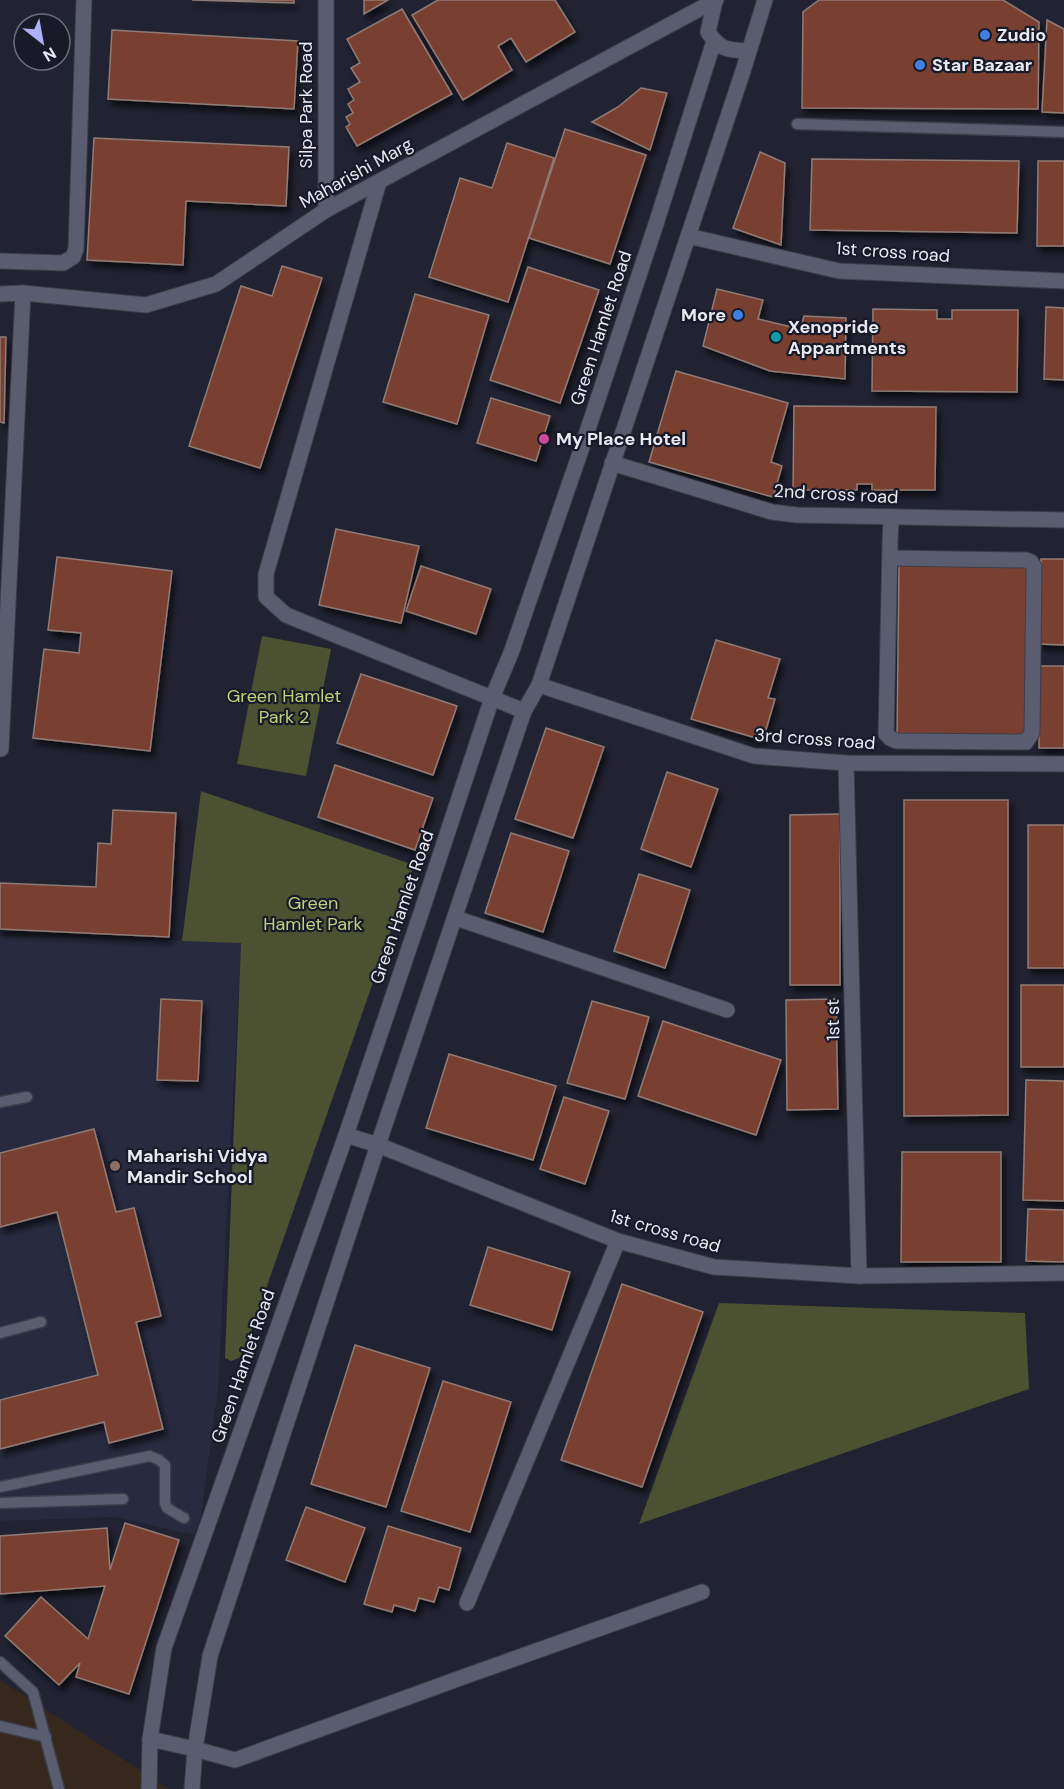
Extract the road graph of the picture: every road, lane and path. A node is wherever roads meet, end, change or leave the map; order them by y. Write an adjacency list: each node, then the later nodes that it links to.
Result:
1 (84, 0): 12 (street)
2 (326, 0): 10 (street, Silpa Park Road)
3 (765, 0): 6 (street)
4 (715, 1): 5 (street, Green Hamlet Road); 9 (street, Maharishi Marg)
5 (711, 37): 6 (street); 21 (street, Green Hamlet Road)
6 (748, 51): 11 (street)
7 (797, 124): 8 (lane)
8 (1064, 132)
9 (379, 182): 10 (street, Maharishi Marg); 21 (street)
10 (326, 210): 14 (street, Maharishi Marg)
11 (688, 236): 13 (street, 1st cross road); 16 (street)
12 (0, 261)
13 (1064, 280)
14 (23, 293): 15 (street, Maharishi Marg); 23 (street)
15 (0, 294)
16 (612, 464): 17 (street, 2nd cross road); 20 (street)
17 (891, 517): 18 (street, 2nd cross road); 19 (street)
18 (1064, 520)
19 (890, 558): 19 (street)
20 (539, 685): 22 (street); 24 (street, 3rd cross road)
21 (492, 698): 22 (street); 30 (street, Green Hamlet Road)
22 (524, 711): 26 (street)
23 (1, 749)
24 (846, 763): 25 (street, 3rd cross road); 34 (street, 1st st)
25 (1064, 764)
26 (456, 918): 27 (street); 31 (street)
27 (727, 1010)
28 (27, 1097): 29 (lane)
29 (0, 1102)
30 (346, 1135): 31 (street, 1st cross road); 46 (street, Green Hamlet Road)
31 (378, 1145): 32 (street, 1st cross road); 47 (street)
32 (618, 1241): 34 (street, 1st cross road); 42 (street)
33 (1064, 1273): 34 (street, 1st cross road)
34 (859, 1276)
35 (41, 1322): 36 (lane)
36 (0, 1333)
37 (0, 1486): 40 (lane)
38 (123, 1499): 39 (lane)
39 (0, 1503)
40 (184, 1518)
41 (702, 1592): 47 (street)
42 (467, 1603)
43 (0, 1662): 45 (lane)
44 (0, 1726): 45 (lane)
45 (46, 1737): 48 (lane)
46 (150, 1739): 47 (street); 49 (street, Green Hamlet Road)
47 (195, 1749): 50 (street)
48 (59, 1789)
49 (149, 1789)
50 (192, 1789)

